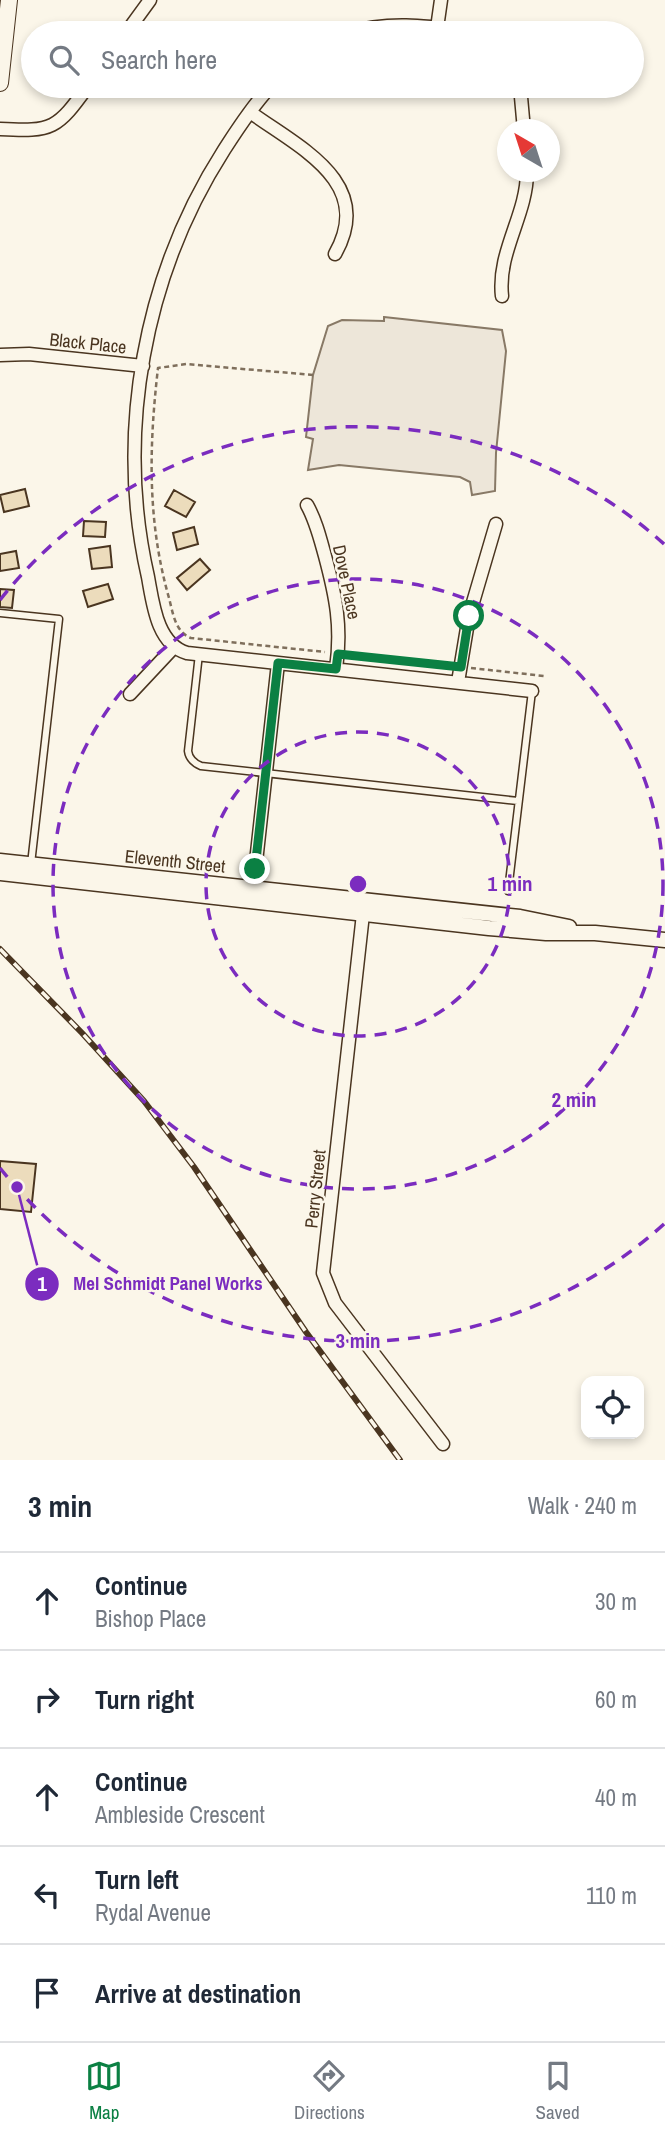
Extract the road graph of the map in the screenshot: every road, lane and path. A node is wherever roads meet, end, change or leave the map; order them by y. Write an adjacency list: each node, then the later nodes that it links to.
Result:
1 (9, 0): 6 (main road)
2 (150, 0): 4 (street)
3 (441, 0): 5 (street)
4 (135, 21)
5 (439, 21)
6 (0, 83)
7 (79, 98): 12 (street)
8 (261, 98): 10 (street)
9 (521, 98): 11 (street)
10 (250, 112): 14 (street); 19 (street)
11 (523, 119)
12 (0, 129)
13 (526, 182): 15 (street)
14 (335, 254)
15 (502, 296)
16 (0, 346): 17 (street, Black Place)
17 (29, 354): 18 (street, Black Place); 19 (street, Black Place)
18 (0, 355)
19 (143, 366): 24 (street)
20 (313, 375): 26 (path)
21 (307, 505): 26 (street, Dove Place)
22 (496, 524): 28 (street)
23 (0, 613): 37 (lane)
24 (174, 647): 25 (street); 33 (street)
25 (199, 654): 27 (street); 34 (lane)
26 (338, 654): 28 (path); 29 (street, Dove Place)
27 (278, 663): 29 (street); 34 (street)
28 (461, 667): 30 (path); 31 (street)
29 (336, 669): 31 (street)
30 (544, 676)
31 (458, 682): 32 (street)
32 (532, 691): 35 (lane)
33 (130, 694)
34 (265, 773): 35 (lane); 40 (street)
35 (518, 801): 39 (lane)
36 (0, 861): 37 (street, Eleventh Street)
37 (30, 871): 38 (street, Eleventh Street); 40 (street, Eleventh Street)
38 (0, 873)
39 (508, 891)
40 (252, 895): 41 (street, Eleventh Street)
41 (363, 907): 42 (street, Eleventh Street); 43 (street, Perry Street)
42 (665, 940)
43 (443, 1444)

